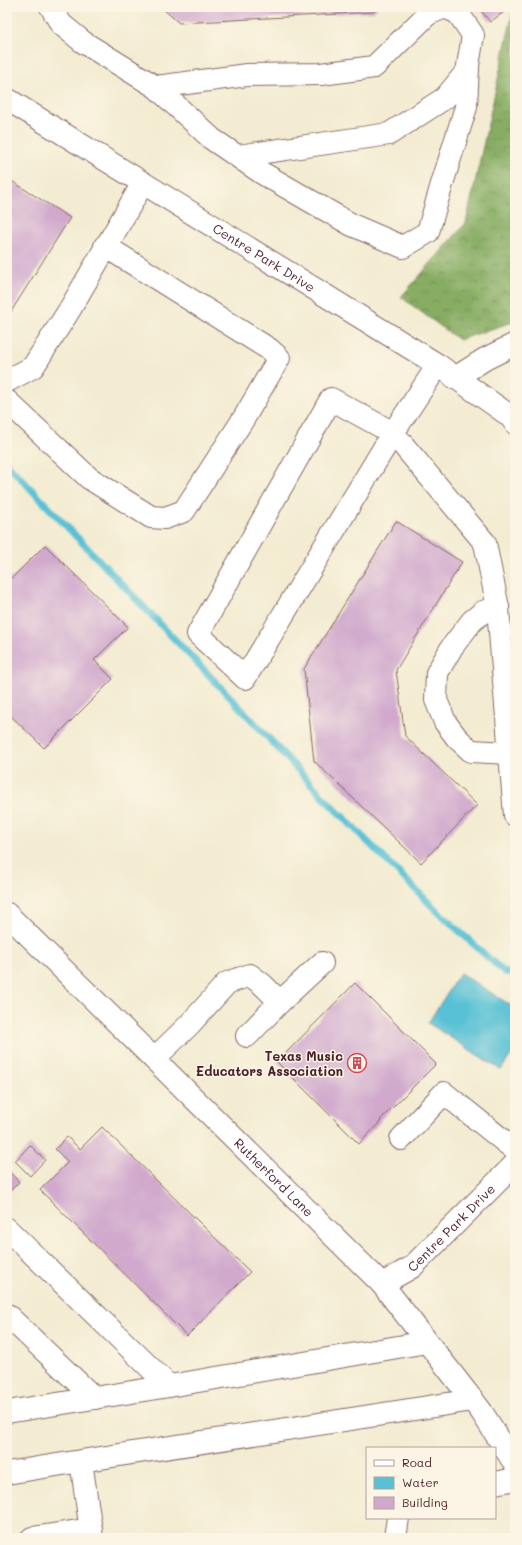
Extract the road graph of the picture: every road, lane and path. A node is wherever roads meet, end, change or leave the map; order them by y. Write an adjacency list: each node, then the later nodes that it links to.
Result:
1 (51, 7): 3 (street)
2 (468, 70): 3 (street); 5 (street); 5 (street)
3 (156, 86): 5 (street)
4 (7, 99): 6 (street, Centre Park Drive)
5 (238, 156)
6 (143, 183): 7 (street); 9 (street, Centre Park Drive)
7 (105, 246): 11 (street); 12 (street)
8 (515, 344): 10 (street)
9 (438, 365): 10 (street, Centre Park Drive); 14 (street)
10 (455, 378): 13 (street, Centre Park Drive)
11 (7, 381)
12 (7, 401)
13 (515, 423)
14 (393, 433): 14 (street); 15 (street)
15 (498, 608): 16 (street); 16 (street)
16 (509, 753): 17 (street)
17 (515, 815)
18 (7, 914): 22 (street, Rutherford Lane)
19 (322, 963): 20 (street)
20 (280, 1002): 21 (street); 22 (street)
21 (247, 1036)
22 (154, 1059): 27 (street, Rutherford Lane)
23 (400, 1139): 24 (street)
24 (515, 1150)
25 (515, 1164): 27 (street, Centre Park Drive)
26 (7, 1229): 30 (street)
27 (382, 1284): 29 (street, Rutherford Lane)
28 (7, 1314): 31 (street)
29 (427, 1342): 30 (street); 32 (street, Rutherford Lane)
30 (169, 1386): 31 (street)
31 (94, 1398): 33 (street)
32 (473, 1400): 34 (street); 35 (street, Rutherford Lane)
33 (7, 1412)
34 (80, 1461): 36 (street); 39 (street)
35 (514, 1465): 37 (street)
36 (7, 1473)
37 (496, 1482)
38 (398, 1519): 41 (street)
39 (92, 1533): 40 (street)
40 (32, 1538)
41 (395, 1538)

